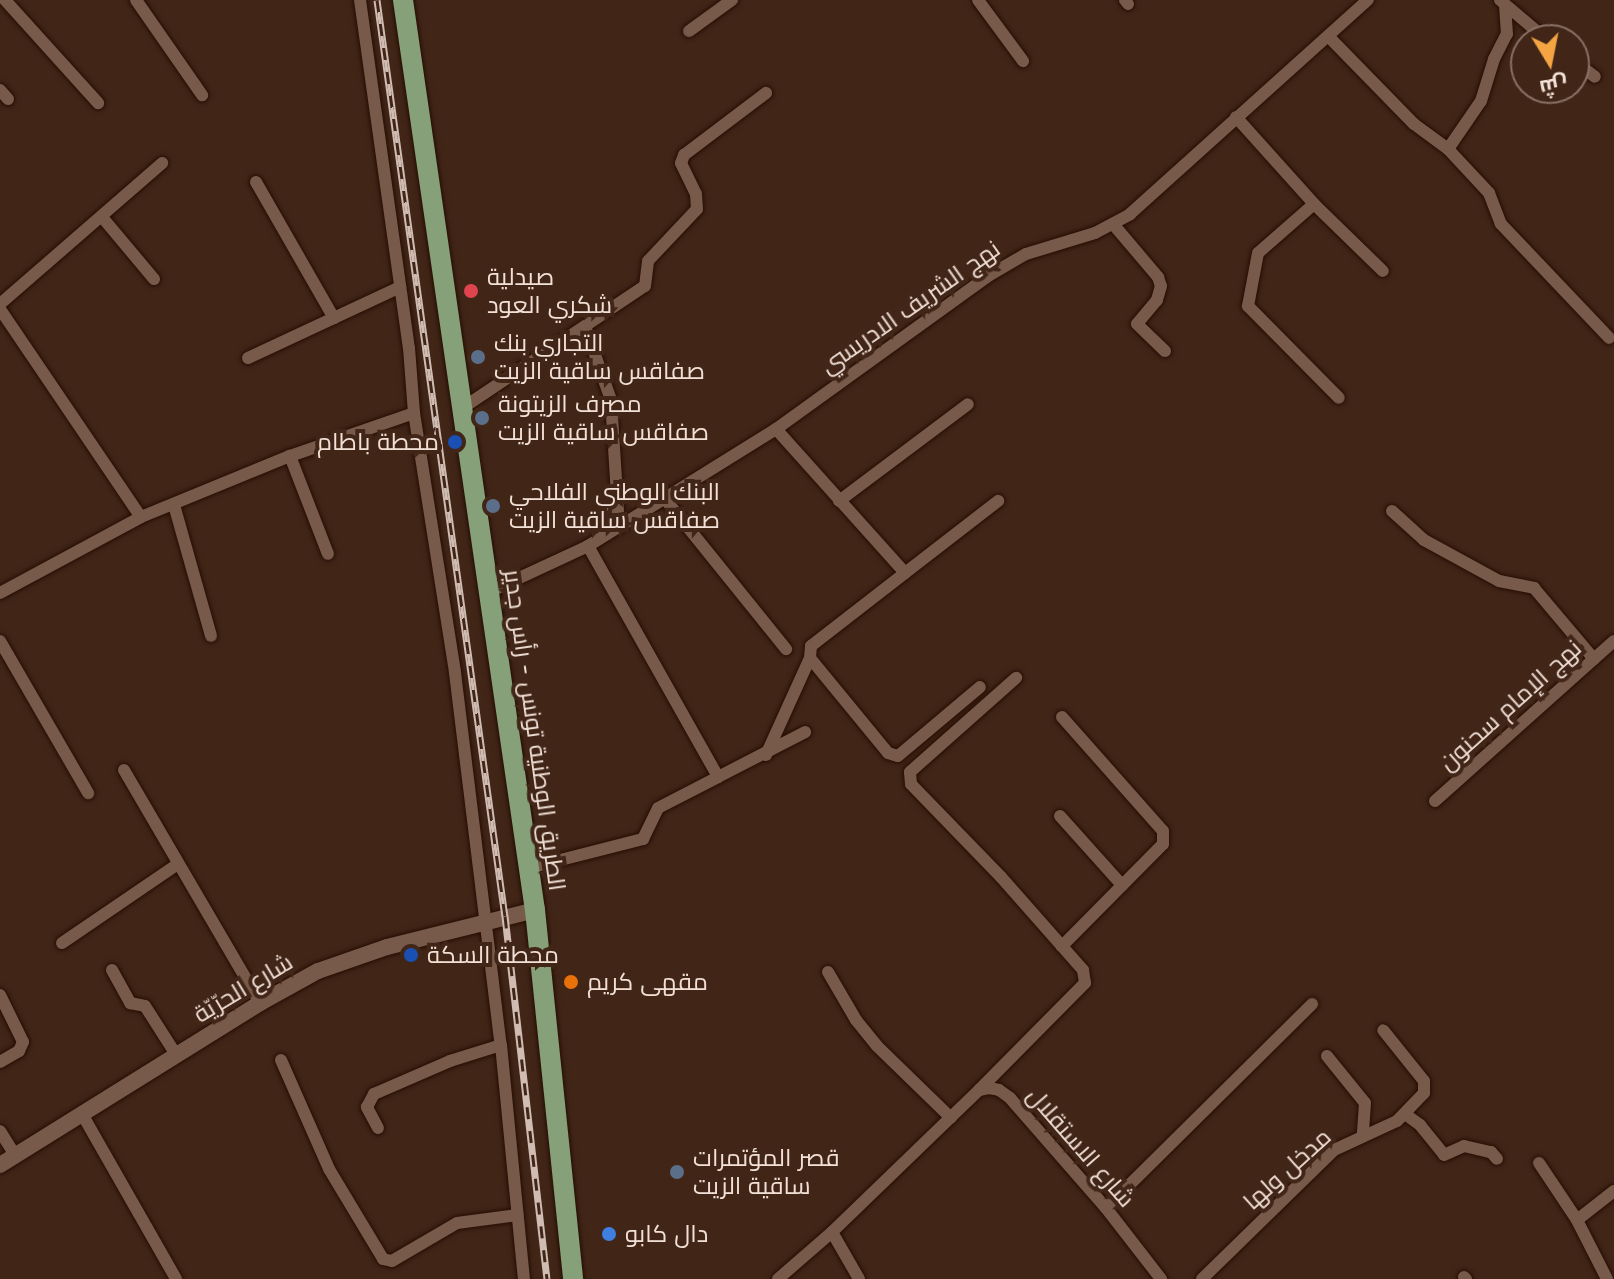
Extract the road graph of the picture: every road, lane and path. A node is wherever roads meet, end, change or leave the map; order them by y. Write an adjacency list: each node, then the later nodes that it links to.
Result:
1 (5, 0): 17 (street)
2 (136, 0): 16 (street)
3 (360, 0): 27 (street)
4 (403, 0): 36 (main road, الطريق الوطنية تونس - رأس جدير)
5 (732, 0): 10 (street)
6 (978, 0): 12 (street)
7 (1368, 0): 11 (street, نهج الشريف الادريسي)
8 (1503, 3): 9 (street); 19 (street)
9 (1528, 24)
10 (689, 31)
11 (1328, 36): 18 (street, نهج الشريف الادريسي); 19 (street)
12 (1023, 61)
13 (1590, 73): 14 (street)
14 (1595, 77)
15 (766, 93): 30 (street)
16 (202, 95)
17 (98, 103)
18 (1236, 117): 22 (street); 24 (street, نهج الشريف الادريسي)
19 (1448, 149): 31 (street)
20 (162, 163): 23 (street)
21 (256, 182): 29 (street)
22 (1314, 204): 25 (street); 34 (street)
23 (102, 217): 26 (street); 28 (street)
24 (1113, 224): 32 (street); 38 (street, نهج الشريف الادريسي)
25 (1383, 271)
26 (154, 279)
27 (400, 287): 29 (street); 37 (street)
28 (0, 306): 45 (street)
29 (334, 318): 33 (street)
30 (586, 329): 36 (street); 46 (street)
31 (1609, 338)
32 (1165, 351)
33 (248, 358)
34 (1339, 398)
35 (968, 404): 41 (street)
36 (461, 409): 50 (main road, الطريق الوطنية تونس - رأس جدير)
37 (414, 413): 39 (street); 72 (street)
38 (776, 429): 40 (street, نهج الشريف الادريسي); 41 (street)
39 (290, 456): 43 (street); 48 (street)
40 (665, 499): 46 (street, نهج الشريف الادريسي); 55 (street)
41 (839, 501): 49 (street)
42 (998, 501): 49 (street)
43 (174, 505): 45 (street); 52 (street)
44 (1392, 511): 57 (street)
45 (141, 517): 51 (street)
46 (619, 526): 47 (street, نهج الشريف الادريسي)
47 (588, 546): 50 (street, نهج الشريف الادريسي); 64 (street)
48 (328, 554)
49 (905, 573): 56 (street)
50 (489, 592): 69 (main road, الطريق الوطنية تونس - رأس جدير)
51 (0, 593)
52 (211, 636)
53 (0, 641): 65 (street)
54 (1614, 641): 57 (street, نهج الإمام سحنون)
55 (786, 649)
56 (810, 658): 59 (street); 62 (street)
57 (1594, 659): 66 (street, نهج الإمام سحنون)
58 (1016, 678): 74 (street)
59 (980, 687)
60 (1062, 717): 70 (street)
61 (805, 732): 62 (street)
62 (766, 755): 64 (street)
63 (124, 770): 68 (street)
64 (718, 777): 69 (street)
65 (88, 793)
66 (1435, 801)
67 (1060, 816): 70 (street)
68 (178, 864): 73 (street); 78 (street)
69 (529, 868): 71 (main road, الطريق الوطنية تونس - رأس جدير)
70 (1122, 885): 74 (street)
71 (535, 910): 72 (street, شارع الحرّيّة); 104 (main road, الطريق الوطنية تونس - رأس جدير)
72 (486, 920): 78 (street, شارع الحرّيّة); 81 (street)
73 (62, 943)
74 (1062, 946): 86 (street)
75 (112, 970): 82 (street)
76 (828, 972): 89 (street)
77 (0, 995): 85 (street)
78 (260, 1003): 82 (street, شارع الحرّيّة)
79 (1312, 1004): 98 (street)
80 (1383, 1030): 88 (street)
81 (501, 1045): 90 (street); 99 (street)
82 (177, 1056): 87 (street, شارع الحرّيّة)
83 (1327, 1056): 92 (street)
84 (281, 1060): 99 (street)
85 (0, 1062)
86 (979, 1090): 89 (street); 98 (street, شارع الاستقلال)
87 (82, 1114): 93 (street, شارع الحرّيّة); 102 (street)
88 (1405, 1114): 92 (street, مدخل ولها); 94 (street)
89 (951, 1118): 101 (street)
90 (378, 1128)
91 (0, 1131): 93 (street)
92 (1363, 1135): 108 (street, مدخل ولها)
93 (15, 1155): 96 (street, شارع الحرّيّة)
94 (1497, 1159)
95 (1539, 1163): 100 (street)
96 (0, 1165)
97 (1614, 1191): 100 (street)
98 (1106, 1208): 107 (street, شارع الاستقلال)
99 (517, 1215): 103 (street)
100 (1577, 1220): 109 (street)
101 (832, 1232): 105 (street); 106 (street)
102 (176, 1279)
103 (524, 1279)
104 (573, 1279)
105 (778, 1279)
106 (859, 1279)
107 (1161, 1279)
108 (1202, 1279)
109 (1607, 1279)

